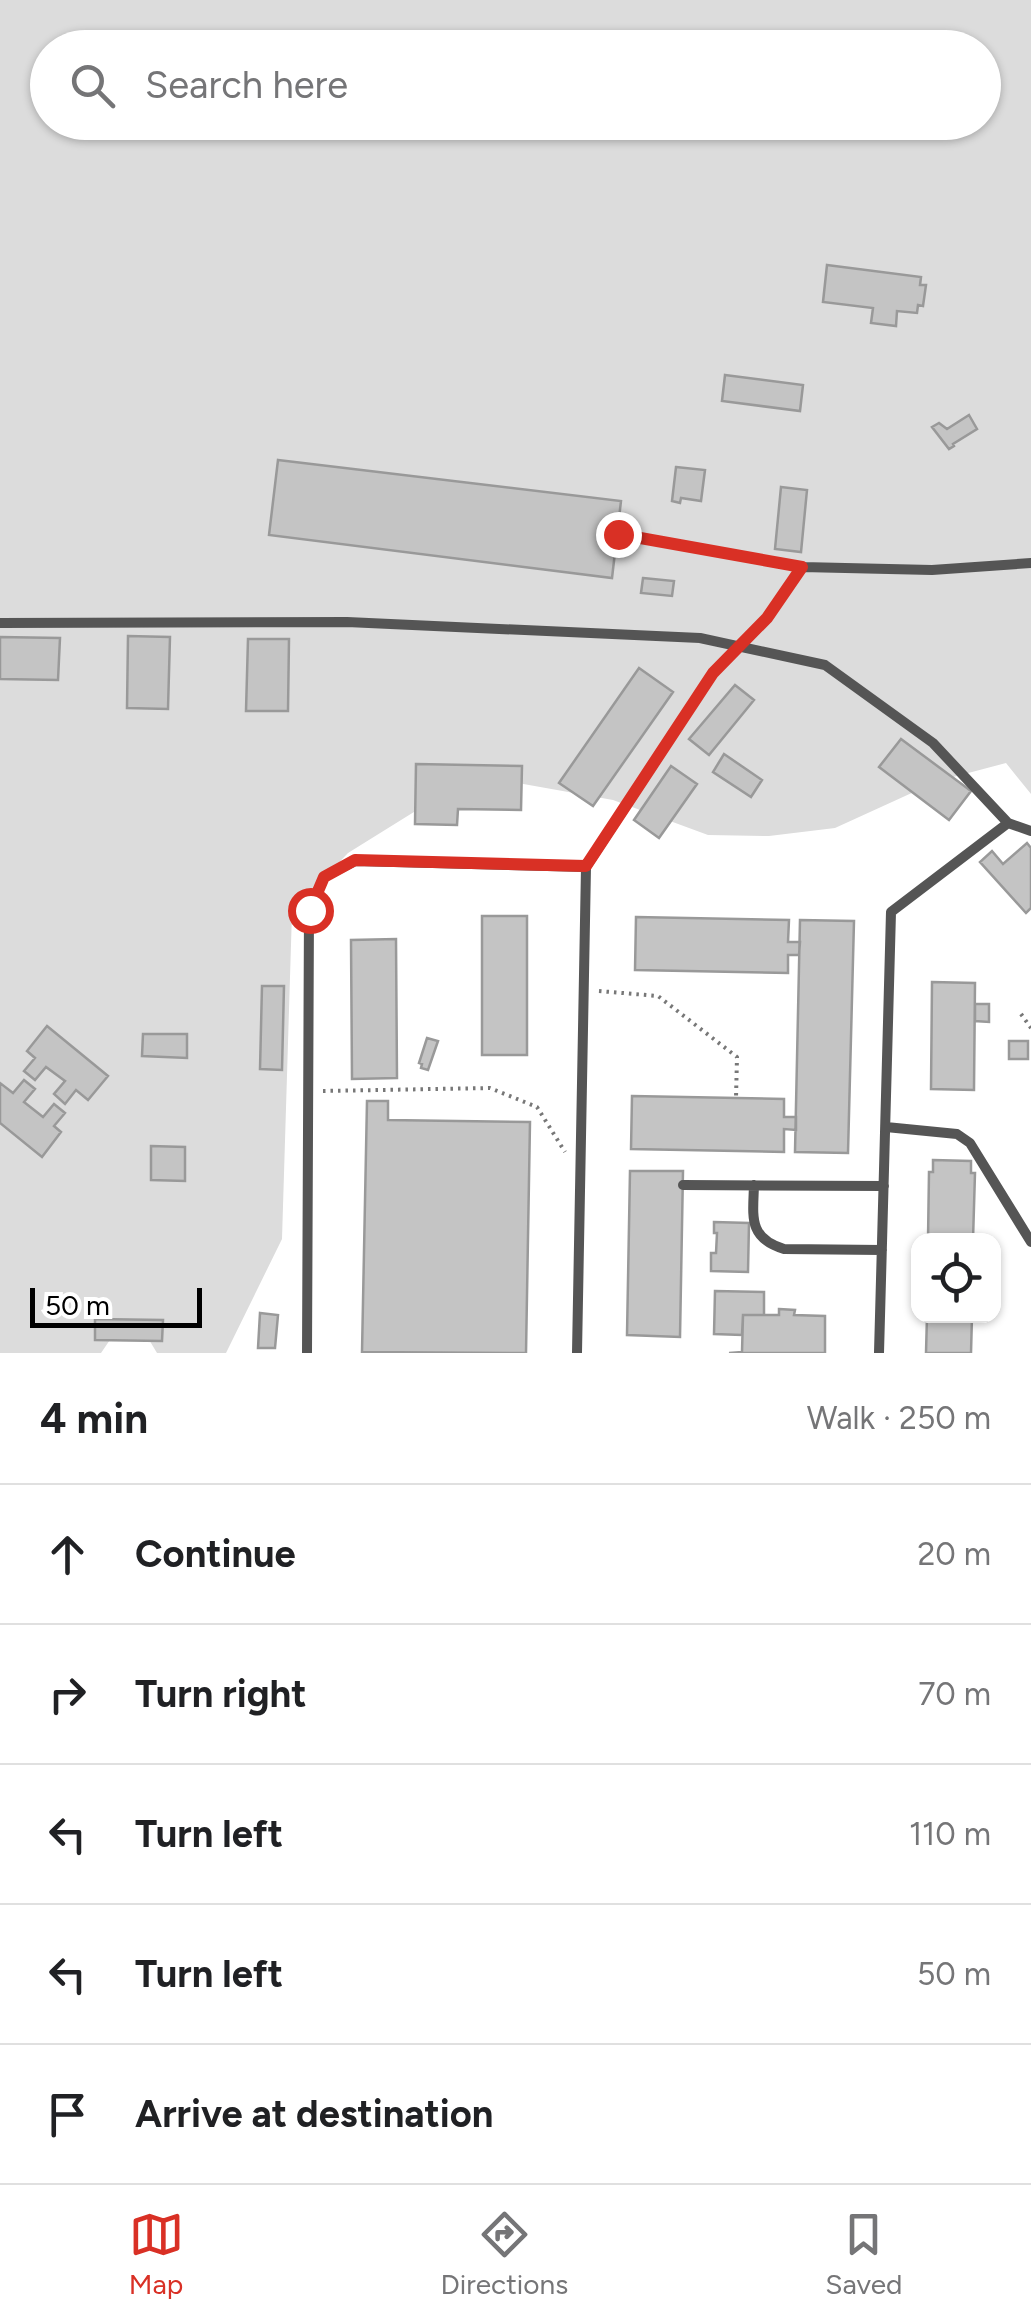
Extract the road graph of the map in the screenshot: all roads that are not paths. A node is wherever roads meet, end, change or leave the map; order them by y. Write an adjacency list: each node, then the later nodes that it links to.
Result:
1 (618, 534): 3 (lane)
2 (1031, 563): 3 (lane)
3 (802, 567): 5 (lane)
4 (0, 623): 5 (lane)
5 (739, 646): 6 (lane); 8 (lane)
6 (1008, 823): 7 (lane); 9 (lane)
7 (1031, 831)
8 (586, 866): 15 (lane); 16 (lane)
9 (886, 1127): 12 (lane); 13 (lane)
10 (683, 1185): 11 (lane)
11 (754, 1185): 12 (lane); 14 (lane)
12 (884, 1186): 14 (lane)
13 (1031, 1242)
14 (882, 1250): 17 (lane)
15 (307, 1353)
16 (577, 1353)
17 (879, 1353)

